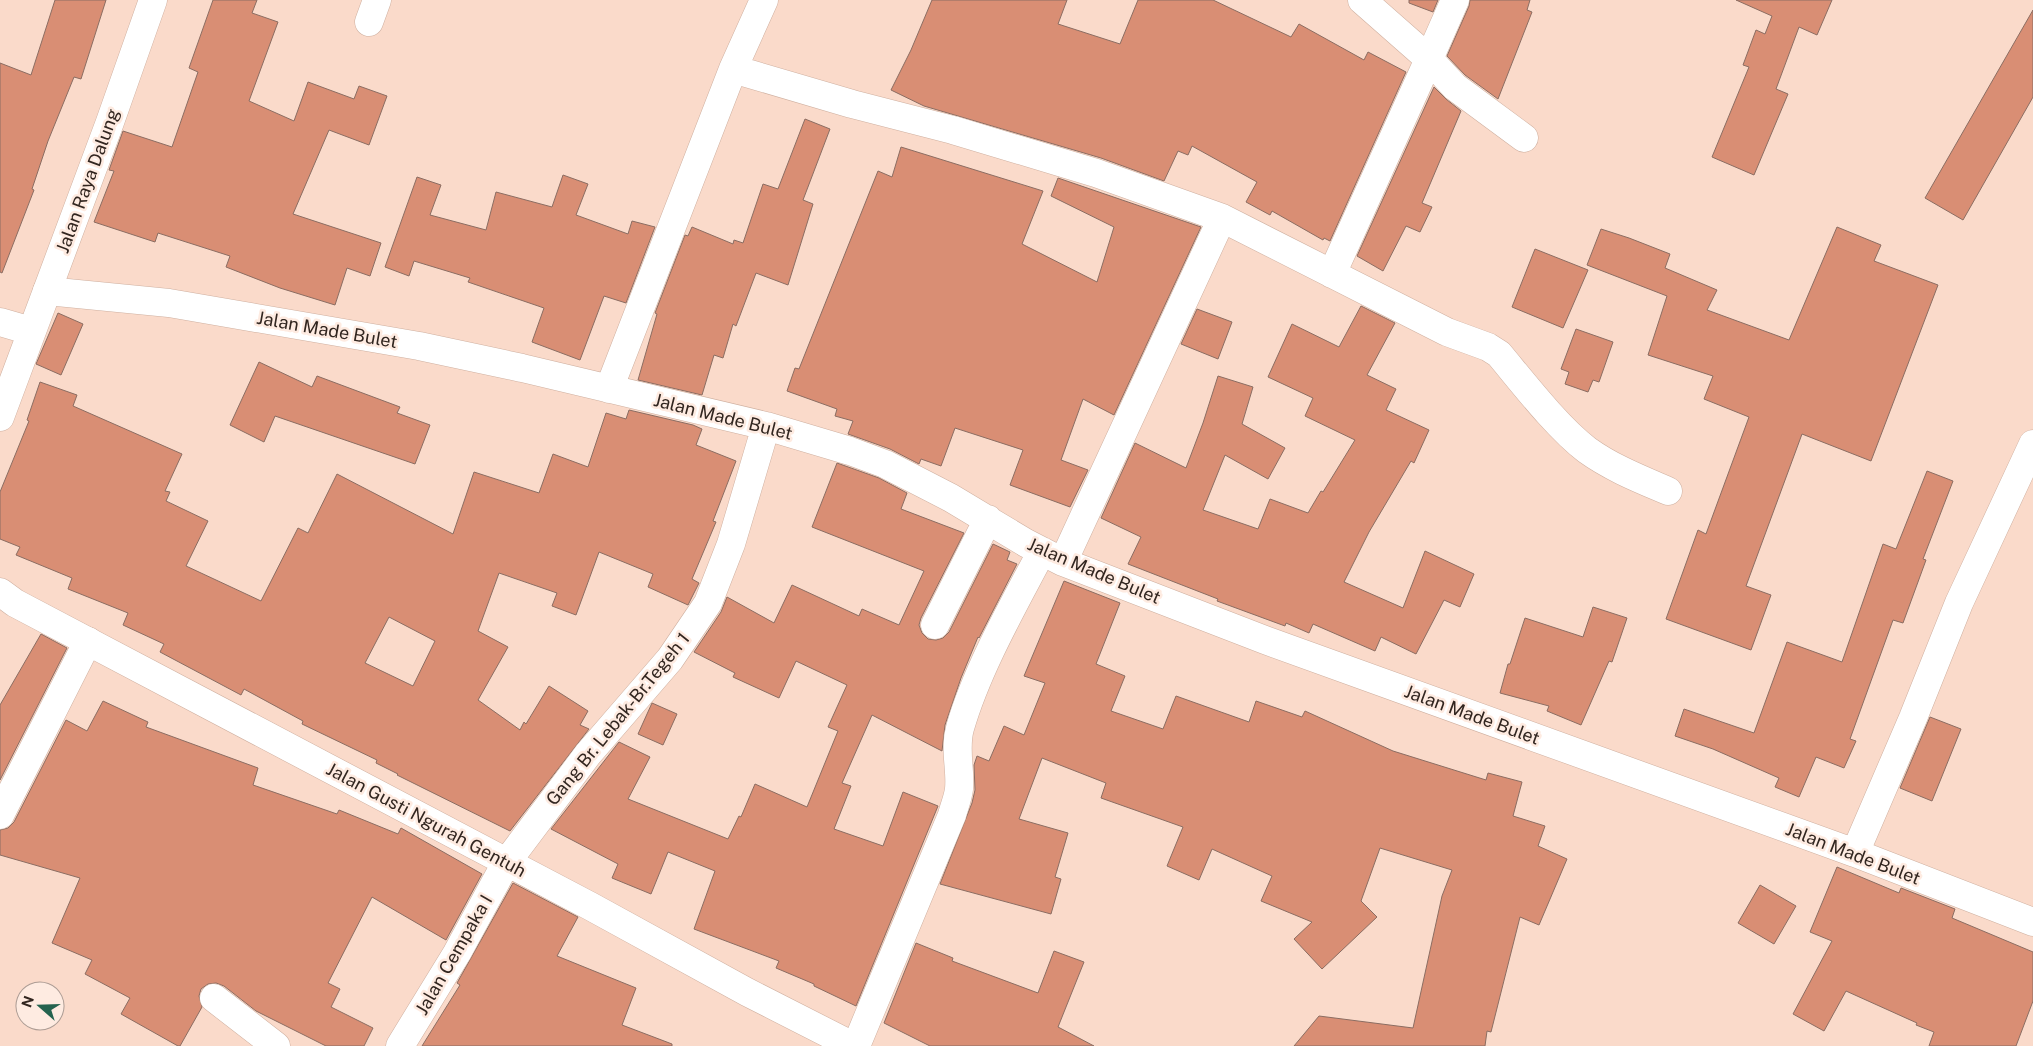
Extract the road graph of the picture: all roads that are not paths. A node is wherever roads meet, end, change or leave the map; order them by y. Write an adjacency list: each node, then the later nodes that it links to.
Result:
1 (153, 0): 10 (street, Jalan Raya Dalung)
2 (764, 0): 6 (street)
3 (1362, 0): 5 (street)
4 (1455, 0): 5 (street)
5 (1429, 59): 7 (street); 9 (street)
6 (733, 69): 8 (street); 13 (street)
7 (1524, 138)
8 (1222, 218): 9 (street); 19 (street)
9 (1332, 274): 17 (street)
10 (47, 292): 12 (street, Jalan Raya Dalung); 13 (street, Jalan Made Bulet)
11 (0, 322): 12 (street)
12 (31, 331): 14 (street)
13 (609, 389): 15 (street, Jalan Made Bulet)
14 (0, 417)
15 (766, 426): 18 (street, Jalan Made Bulet); 25 (street, Gang Br. Lebak-Br.Tegeh 1)
16 (2033, 444): 24 (street)
17 (1668, 491)
18 (988, 518): 19 (street, Jalan Made Bulet); 21 (street)
19 (1052, 557): 24 (street, Jalan Made Bulet); 30 (street)
20 (0, 592): 22 (street, Jalan Gusti Ngurah Gentuh)
21 (935, 625)
22 (88, 641): 23 (street); 25 (street, Jalan Gusti Ngurah Gentuh)
23 (0, 814)
24 (1855, 853): 26 (street, Jalan Made Bulet)
25 (506, 863): 29 (street, Jalan Cempaka I); 30 (street, Jalan Gusti Ngurah Gentuh)
26 (2033, 922)
27 (214, 998): 28 (street)
28 (276, 1046)
29 (400, 1046)
30 (855, 1046)

